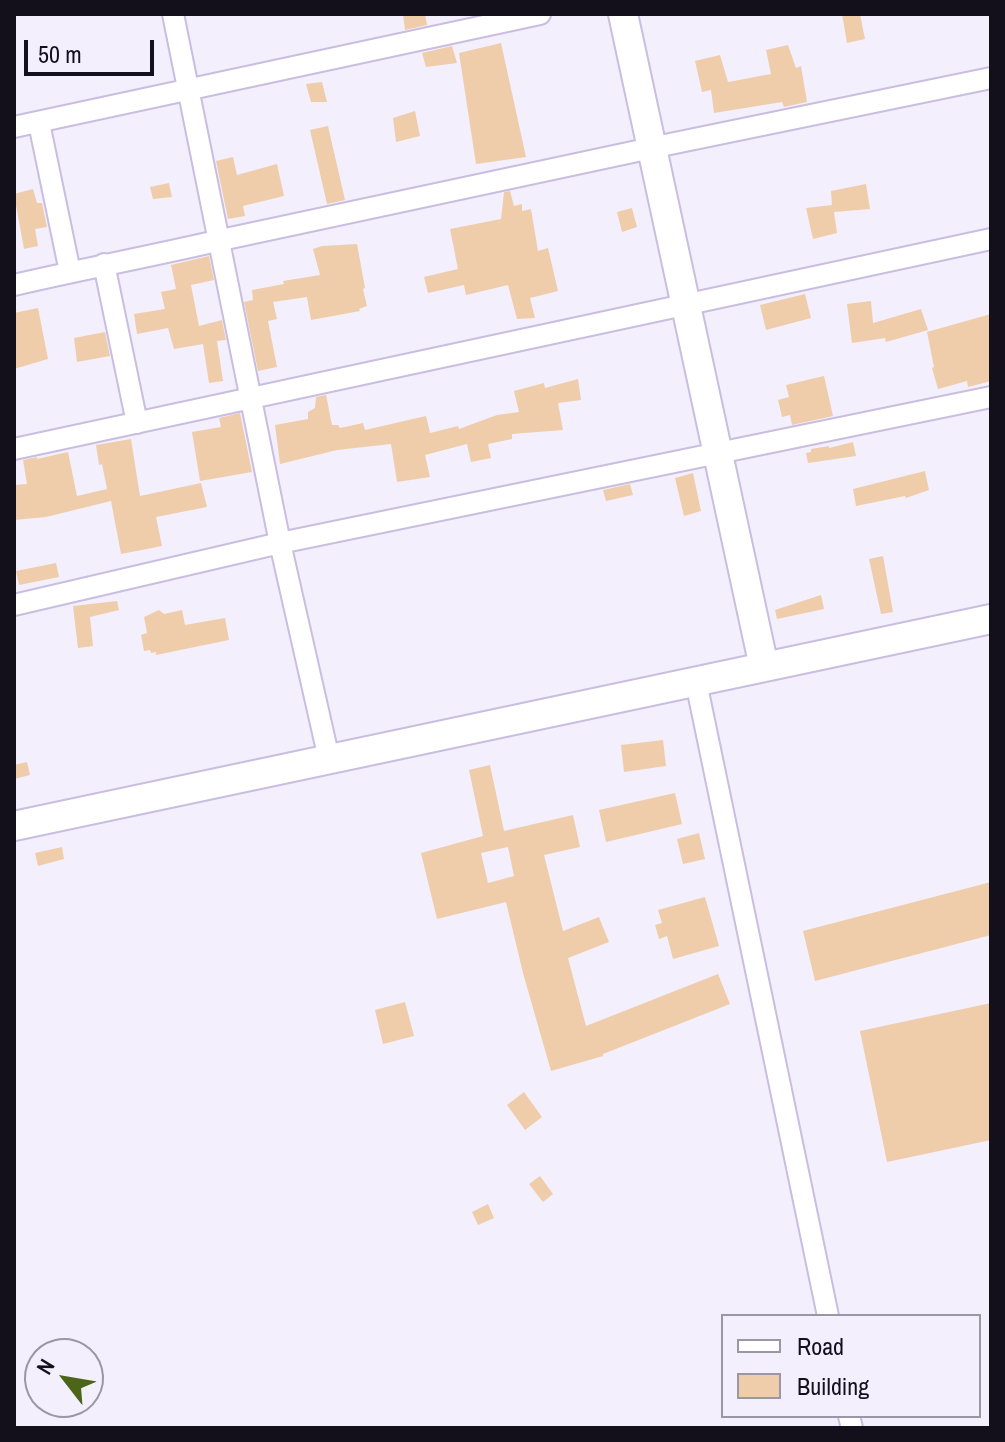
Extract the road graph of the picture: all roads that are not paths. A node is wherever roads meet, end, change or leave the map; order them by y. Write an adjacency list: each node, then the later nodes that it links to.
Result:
1 (173, 14): 5 (street)
2 (540, 14): 5 (street)
3 (623, 14): 8 (street)
4 (991, 78): 8 (street)
5 (188, 90): 6 (street); 10 (street)
6 (39, 123): 7 (street); 12 (street)
7 (14, 127)
8 (652, 147): 10 (street); 14 (street)
9 (991, 239): 14 (street)
10 (217, 241): 11 (street); 16 (street)
11 (104, 264): 12 (street); 17 (street)
12 (70, 272): 13 (street)
13 (14, 285)
14 (685, 302): 16 (street); 19 (street)
15 (991, 397): 19 (street)
16 (251, 398): 17 (street); 20 (street)
17 (137, 423): 18 (street)
18 (14, 449)
19 (718, 452): 20 (street); 23 (street)
20 (280, 543): 21 (street); 25 (street)
21 (14, 605)
22 (991, 619): 23 (street)
23 (764, 667): 24 (street)
24 (696, 682): 25 (street); 27 (street)
25 (329, 759): 26 (street)
26 (14, 826)
27 (828, 1314)

